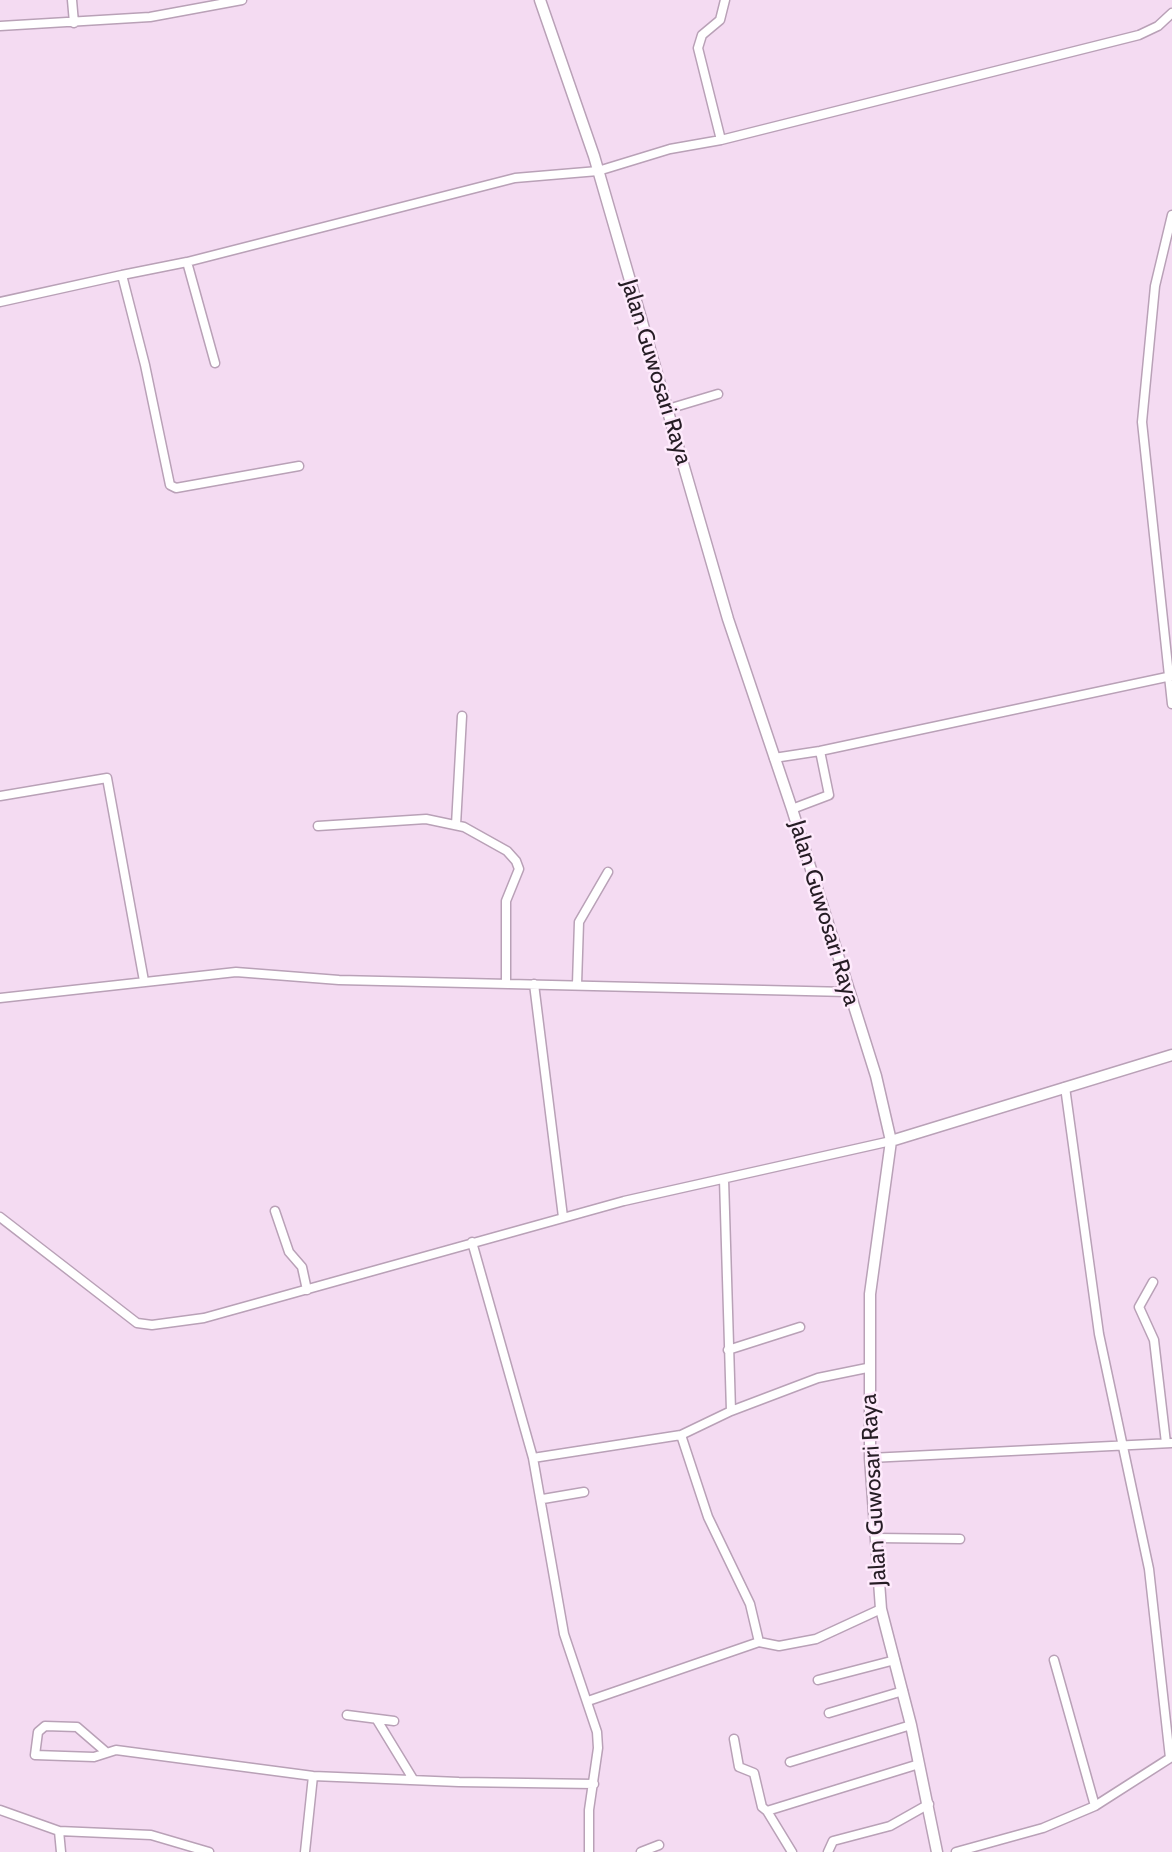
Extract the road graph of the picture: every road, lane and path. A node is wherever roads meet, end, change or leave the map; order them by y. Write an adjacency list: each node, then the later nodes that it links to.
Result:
1 (72, 0): 6 (street)
2 (242, 0): 6 (street)
3 (540, 0): 9 (street, Jalan Guwosari Raya)
4 (724, 0): 8 (street)
5 (1172, 13): 8 (street)
6 (74, 23): 7 (street)
7 (0, 26)
8 (721, 140): 9 (street)
9 (598, 171): 11 (street); 16 (street, Jalan Guwosari Raya)
10 (1172, 215): 18 (street)
11 (187, 262): 12 (street); 14 (street)
12 (122, 275): 13 (street); 17 (street)
13 (0, 302)
14 (215, 362)
15 (718, 394): 16 (street)
16 (668, 409): 22 (street, Jalan Guwosari Raya)
17 (299, 466)
18 (1171, 676): 19 (street); 21 (street)
19 (1172, 704)
20 (463, 716): 25 (street)
21 (820, 751): 22 (street); 24 (street)
22 (774, 758): 24 (street, Jalan Guwosari Raya)
23 (0, 796): 28 (street)
24 (792, 809): 32 (street, Jalan Guwosari Raya)
25 (456, 825): 26 (street); 29 (street)
26 (318, 826)
27 (608, 872): 31 (street)
28 (144, 981): 29 (street); 33 (street)
29 (506, 983): 30 (street)
30 (534, 984): 31 (street); 40 (street)
31 (577, 984): 32 (street)
32 (848, 992): 36 (street, Jalan Guwosari Raya)
33 (0, 998)
34 (1172, 1055): 35 (street)
35 (1065, 1087): 36 (street); 50 (street)
36 (891, 1141): 37 (street); 46 (street, Jalan Guwosari Raya)
37 (724, 1178): 40 (street); 45 (street)
38 (275, 1212): 43 (street)
39 (0, 1217): 43 (street)
40 (563, 1217): 41 (street)
41 (472, 1242): 43 (street); 51 (street)
42 (1153, 1282): 49 (street)
43 (307, 1290)
44 (800, 1327): 45 (street)
45 (728, 1350): 47 (street)
46 (867, 1368): 47 (street); 52 (street, Jalan Guwosari Raya)
47 (731, 1411): 48 (street)
48 (681, 1435): 51 (street); 58 (street)
49 (1169, 1443): 50 (street)
50 (1124, 1448): 52 (street); 71 (street)
51 (533, 1458): 54 (street)
52 (870, 1458): 55 (street, Jalan Guwosari Raya)
53 (584, 1492): 54 (street)
54 (543, 1499): 63 (street)
55 (877, 1538): 56 (street); 57 (street, Jalan Guwosari Raya)
56 (960, 1539)
57 (881, 1609): 58 (street); 59 (street, Jalan Guwosari Raya)
58 (760, 1642): 63 (street)
59 (895, 1660): 61 (street); 62 (street, Jalan Guwosari Raya)
60 (1054, 1660): 78 (street)
61 (818, 1680)
62 (903, 1690): 64 (street); 68 (street, Jalan Guwosari Raya)
63 (588, 1701): 76 (street)
64 (829, 1713)
65 (347, 1715): 66 (street)
66 (377, 1720): 67 (street); 75 (street)
67 (394, 1720)
68 (911, 1725): 72 (street); 73 (street, Jalan Guwosari Raya)
69 (734, 1739): 80 (street)
70 (107, 1752): 70 (street); 74 (street)
71 (1171, 1758): 78 (street)
72 (790, 1762)
73 (919, 1764): 77 (street, Jalan Guwosari Raya); 80 (street)
74 (313, 1776): 75 (street); 85 (street)
75 (413, 1779): 76 (street)
76 (594, 1784): 86 (street)
77 (929, 1804): 89 (street); 90 (street, Jalan Guwosari Raya)
78 (1095, 1806): 91 (street)
79 (0, 1810): 81 (street)
80 (767, 1811): 88 (street)
81 (58, 1831): 83 (street); 84 (street)
82 (659, 1845): 87 (street)
83 (61, 1852)
84 (209, 1852)
85 (304, 1852)
86 (589, 1852)
87 (641, 1852)
88 (792, 1852)
89 (828, 1852)
90 (937, 1852)
91 (956, 1852)

